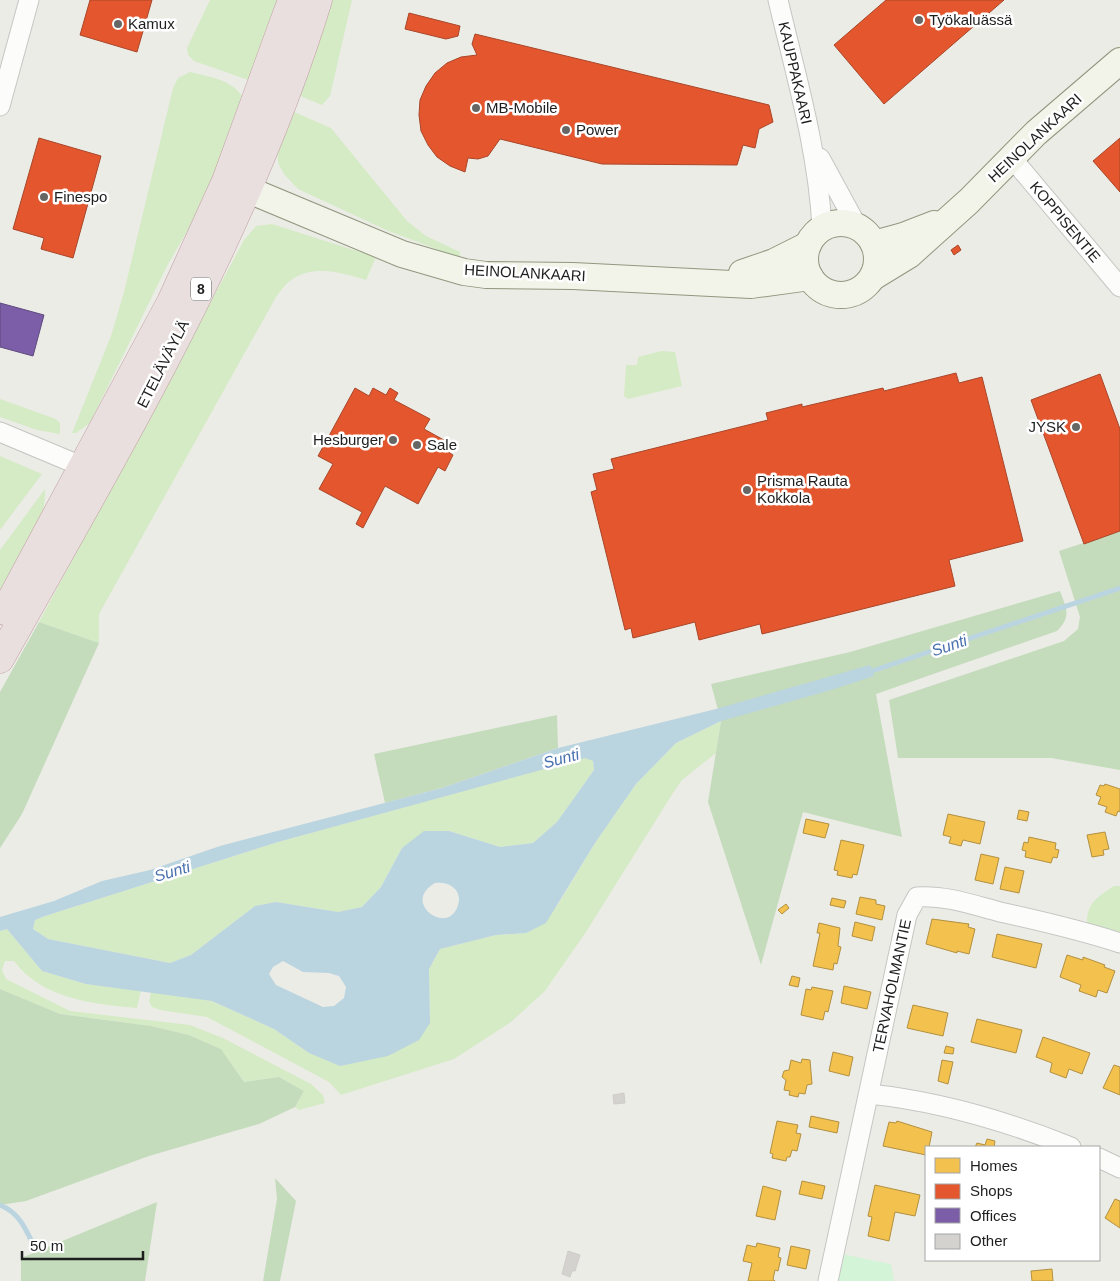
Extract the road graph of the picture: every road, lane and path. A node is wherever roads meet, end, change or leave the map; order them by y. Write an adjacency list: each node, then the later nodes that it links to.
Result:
1 (29, 0): 6 (street)
2 (292, 0): 9 (highway, ETELÄVÄYLÄ / 8)
3 (318, 0): 9 (highway, ETELÄVÄYLÄ / 8)
4 (778, 0): 7 (street, KAUPPAKAARI)
5 (1120, 60): 8 (street, HEINOLANKAARI)
6 (0, 106)
7 (813, 146): 11 (street, KAUPPAKAARI); 12 (street, KAUPPAKAARI)
8 (1011, 156): 10 (street, HEINOLANKAARI); 16 (street, KOPPISENTIE)
9 (237, 185): 15 (street, HEINOLANKAARI); 18 (highway, ETELÄVÄYLÄ / 8)
10 (951, 217): 11 (street, HEINOLANKAARI); 13 (street, HEINOLANKAARI)
11 (866, 235): 12 (street); 13 (street)
12 (815, 236): 14 (street); 15 (street, HEINOLANKAARI)
13 (873, 276): 14 (street)
14 (810, 277): 15 (street, HEINOLANKAARI)
15 (721, 283)
16 (1120, 286)
17 (0, 432): 18 (street)
18 (94, 471): 19 (highway, ETELÄVÄYLÄ / 8); 20 (highway, ETELÄVÄYLÄ / 8)
19 (0, 621)
20 (0, 659)
21 (1120, 942): 22 (street, TERVAHOLMANTIE)
22 (868, 1094): 23 (street); 26 (street, TERVAHOLMANTIE)
23 (1068, 1146)
24 (1100, 1158): 25 (street)
25 (1120, 1168)
26 (828, 1281)

